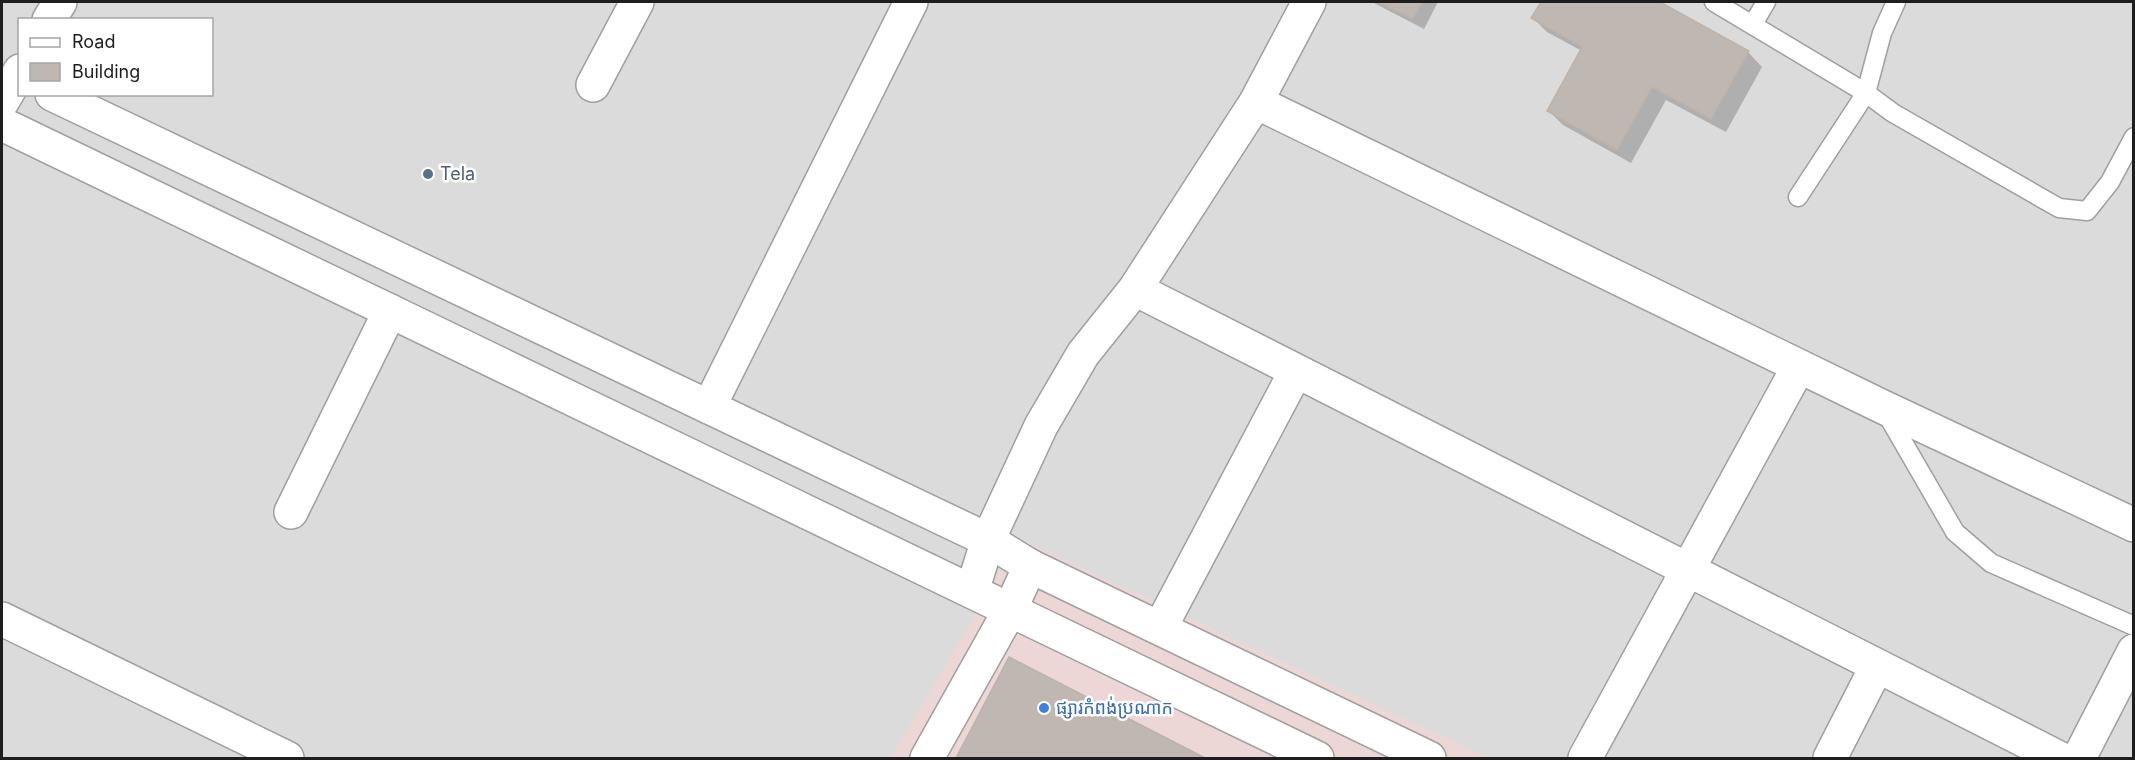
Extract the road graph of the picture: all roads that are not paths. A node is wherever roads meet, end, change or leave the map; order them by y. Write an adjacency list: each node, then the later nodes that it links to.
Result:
1 (60, 2): 8 (street)
2 (637, 2): 10 (street)
3 (911, 2): 22 (street)
4 (1309, 2): 13 (street)
5 (1714, 2): 9 (lane)
6 (1766, 2): 9 (lane)
7 (1896, 2): 11 (lane)
8 (50, 18)
9 (1753, 24): 11 (lane)
10 (593, 85)
11 (1866, 93): 15 (lane); 16 (lane)
12 (56, 96): 22 (street)
13 (1256, 102): 17 (street); 19 (street)
14 (2, 124): 18 (street)
15 (2133, 137)
16 (1798, 197)
17 (1135, 290): 20 (street); 25 (street)
18 (390, 311): 23 (street); 28 (street)
19 (1799, 366): 21 (street); 27 (street)
20 (1296, 371): 27 (street); 32 (street)
21 (1883, 406): 24 (street); 31 (lane)
22 (709, 407): 25 (street)
23 (291, 512)
24 (2133, 525)
25 (988, 540): 26 (street); 28 (street)
26 (1030, 566): 29 (street); 32 (street)
27 (1688, 570): 34 (street); 39 (street)
28 (972, 591): 29 (street)
29 (1010, 610): 36 (street); 37 (street)
30 (2, 619): 35 (street)
31 (2133, 626)
32 (1160, 628): 38 (street)
33 (2133, 651): 42 (street)
34 (1877, 666): 40 (street); 41 (street)
35 (287, 759)
36 (927, 759)
37 (1317, 759)
38 (1429, 759)
39 (1585, 759)
40 (1830, 759)
41 (2059, 759)
42 (2079, 759)

